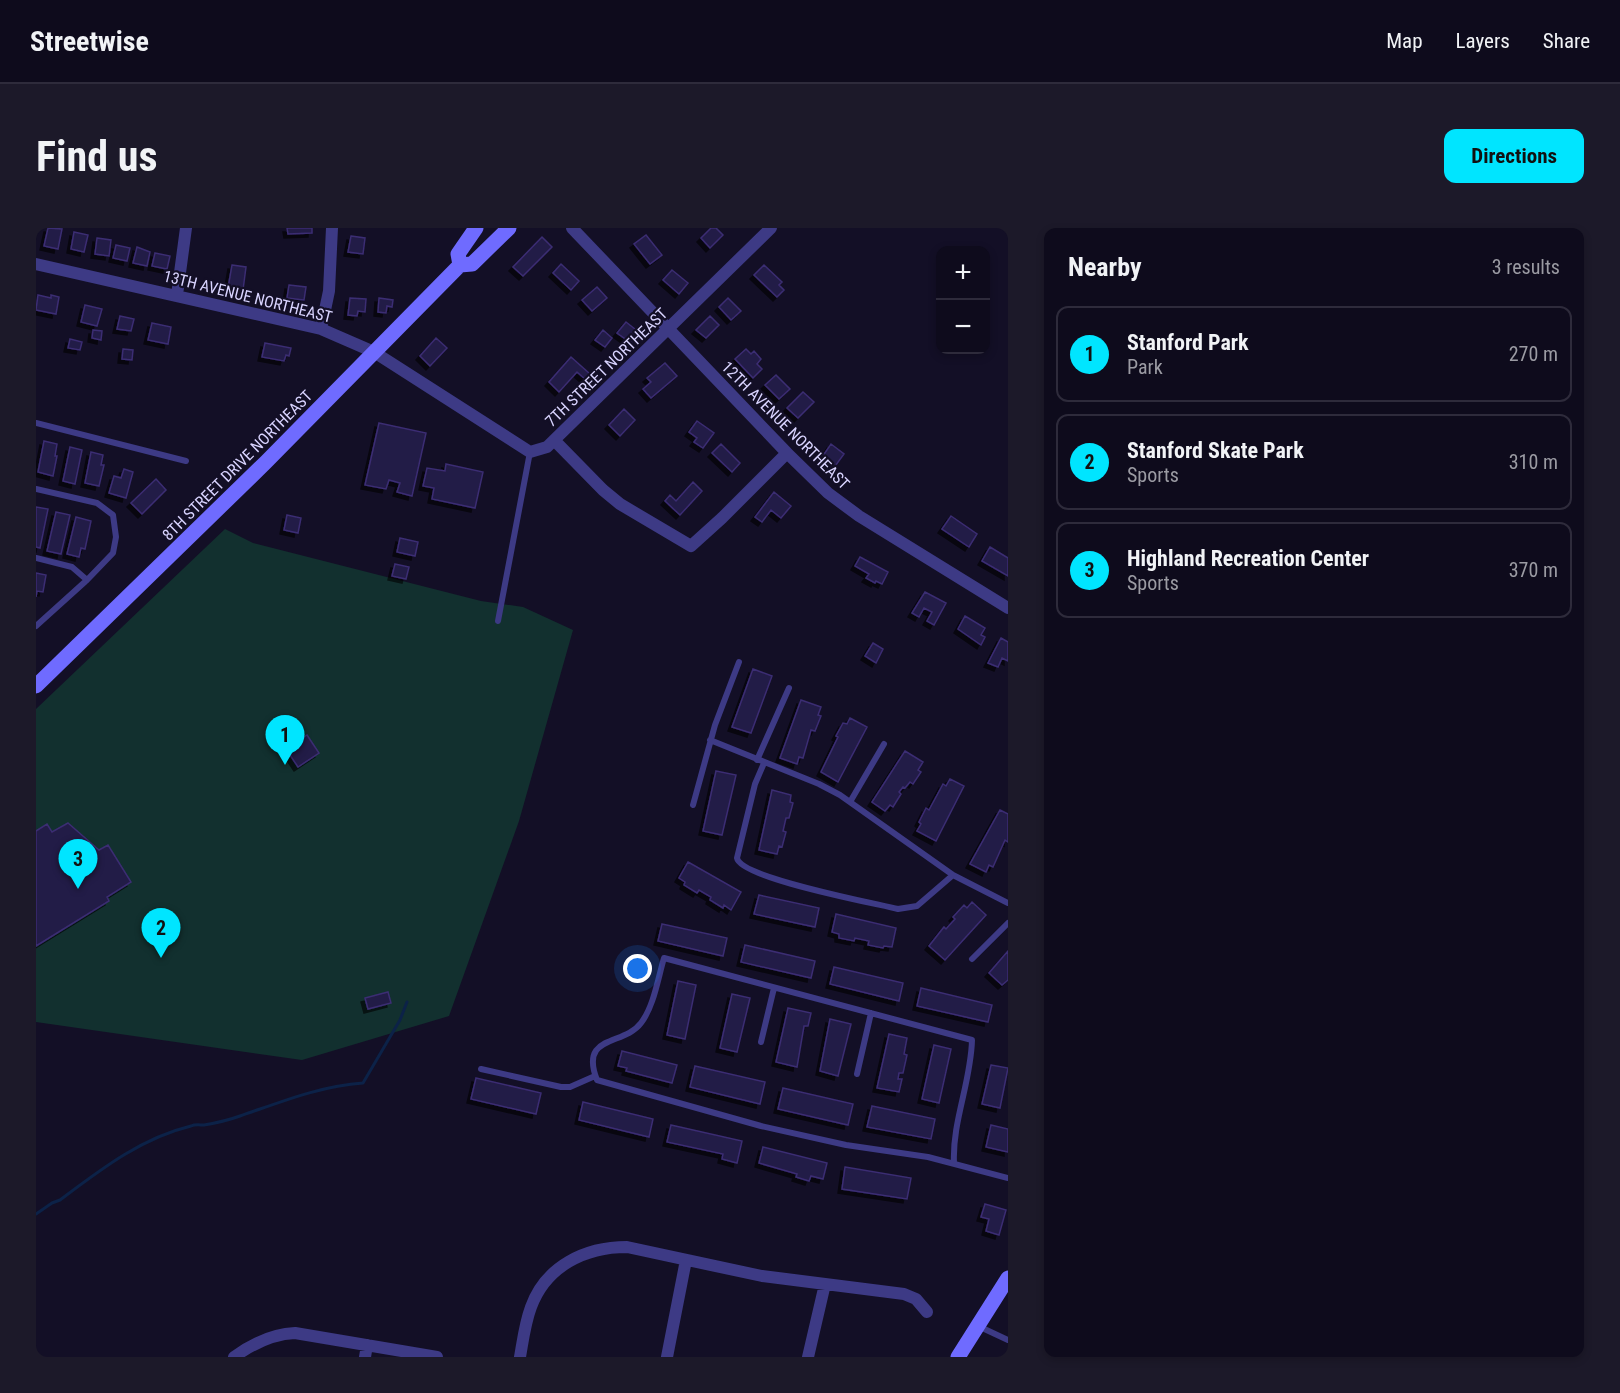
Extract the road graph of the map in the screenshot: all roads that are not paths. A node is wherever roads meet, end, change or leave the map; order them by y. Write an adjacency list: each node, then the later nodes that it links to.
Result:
1 (186, 228): 9 (street)
2 (332, 228): 11 (street)
3 (476, 228): 8 (main road)
4 (509, 228): 8 (main road)
5 (572, 228): 10 (street, 12TH AVENUE NORTHEAST)
6 (771, 228): 10 (street, 7TH STREET NORTHEAST)
7 (36, 264): 9 (street, 13TH AVENUE NORTHEAST)
8 (460, 266): 12 (main road, 8TH STREET DRIVE NORTHEAST)
9 (177, 295): 11 (street, 13TH AVENUE NORTHEAST)
10 (668, 328): 14 (street, 7TH STREET NORTHEAST); 16 (street, 12TH AVENUE NORTHEAST)
11 (321, 329): 12 (street, 13TH AVENUE NORTHEAST)
12 (374, 352): 15 (street, 13TH AVENUE NORTHEAST); 25 (main road, 8TH STREET DRIVE NORTHEAST)
13 (36, 423): 17 (lane)
14 (554, 440): 15 (street, 7TH STREET NORTHEAST); 16 (street)
15 (530, 452): 22 (lane)
16 (787, 453): 21 (street, 12TH AVENUE NORTHEAST)
17 (186, 461)
18 (36, 489): 20 (lane)
19 (36, 558): 20 (lane)
20 (87, 580): 23 (lane)
21 (1008, 608)
22 (498, 621)
23 (36, 626)
24 (739, 662): 27 (lane)
25 (36, 686)
26 (789, 688): 29 (lane)
27 (711, 740): 29 (lane); 31 (lane)
28 (884, 744): 30 (lane)
29 (761, 762): 30 (lane); 32 (lane)
30 (850, 802): 32 (lane)
31 (693, 805)
32 (953, 875): 33 (lane)
33 (1007, 900)
34 (1008, 923): 35 (lane)
35 (972, 959)
36 (774, 988): 37 (lane); 38 (lane); 41 (lane)
37 (871, 1013): 40 (lane); 42 (lane)
38 (761, 1042)
39 (481, 1069): 41 (lane)
40 (857, 1074)
41 (595, 1076): 42 (lane)
42 (954, 1163): 43 (lane)
43 (1008, 1178)
44 (686, 1260): 46 (street); 53 (street); 54 (street)
45 (1008, 1278): 48 (main road)
46 (825, 1284): 47 (street); 55 (street)
47 (927, 1312)
48 (977, 1326): 49 (lane); 56 (main road)
49 (1008, 1340)
50 (366, 1351): 51 (street); 52 (street)
51 (234, 1357)
52 (437, 1357)
53 (520, 1357)
54 (667, 1357)
55 (808, 1357)
56 (958, 1357)

